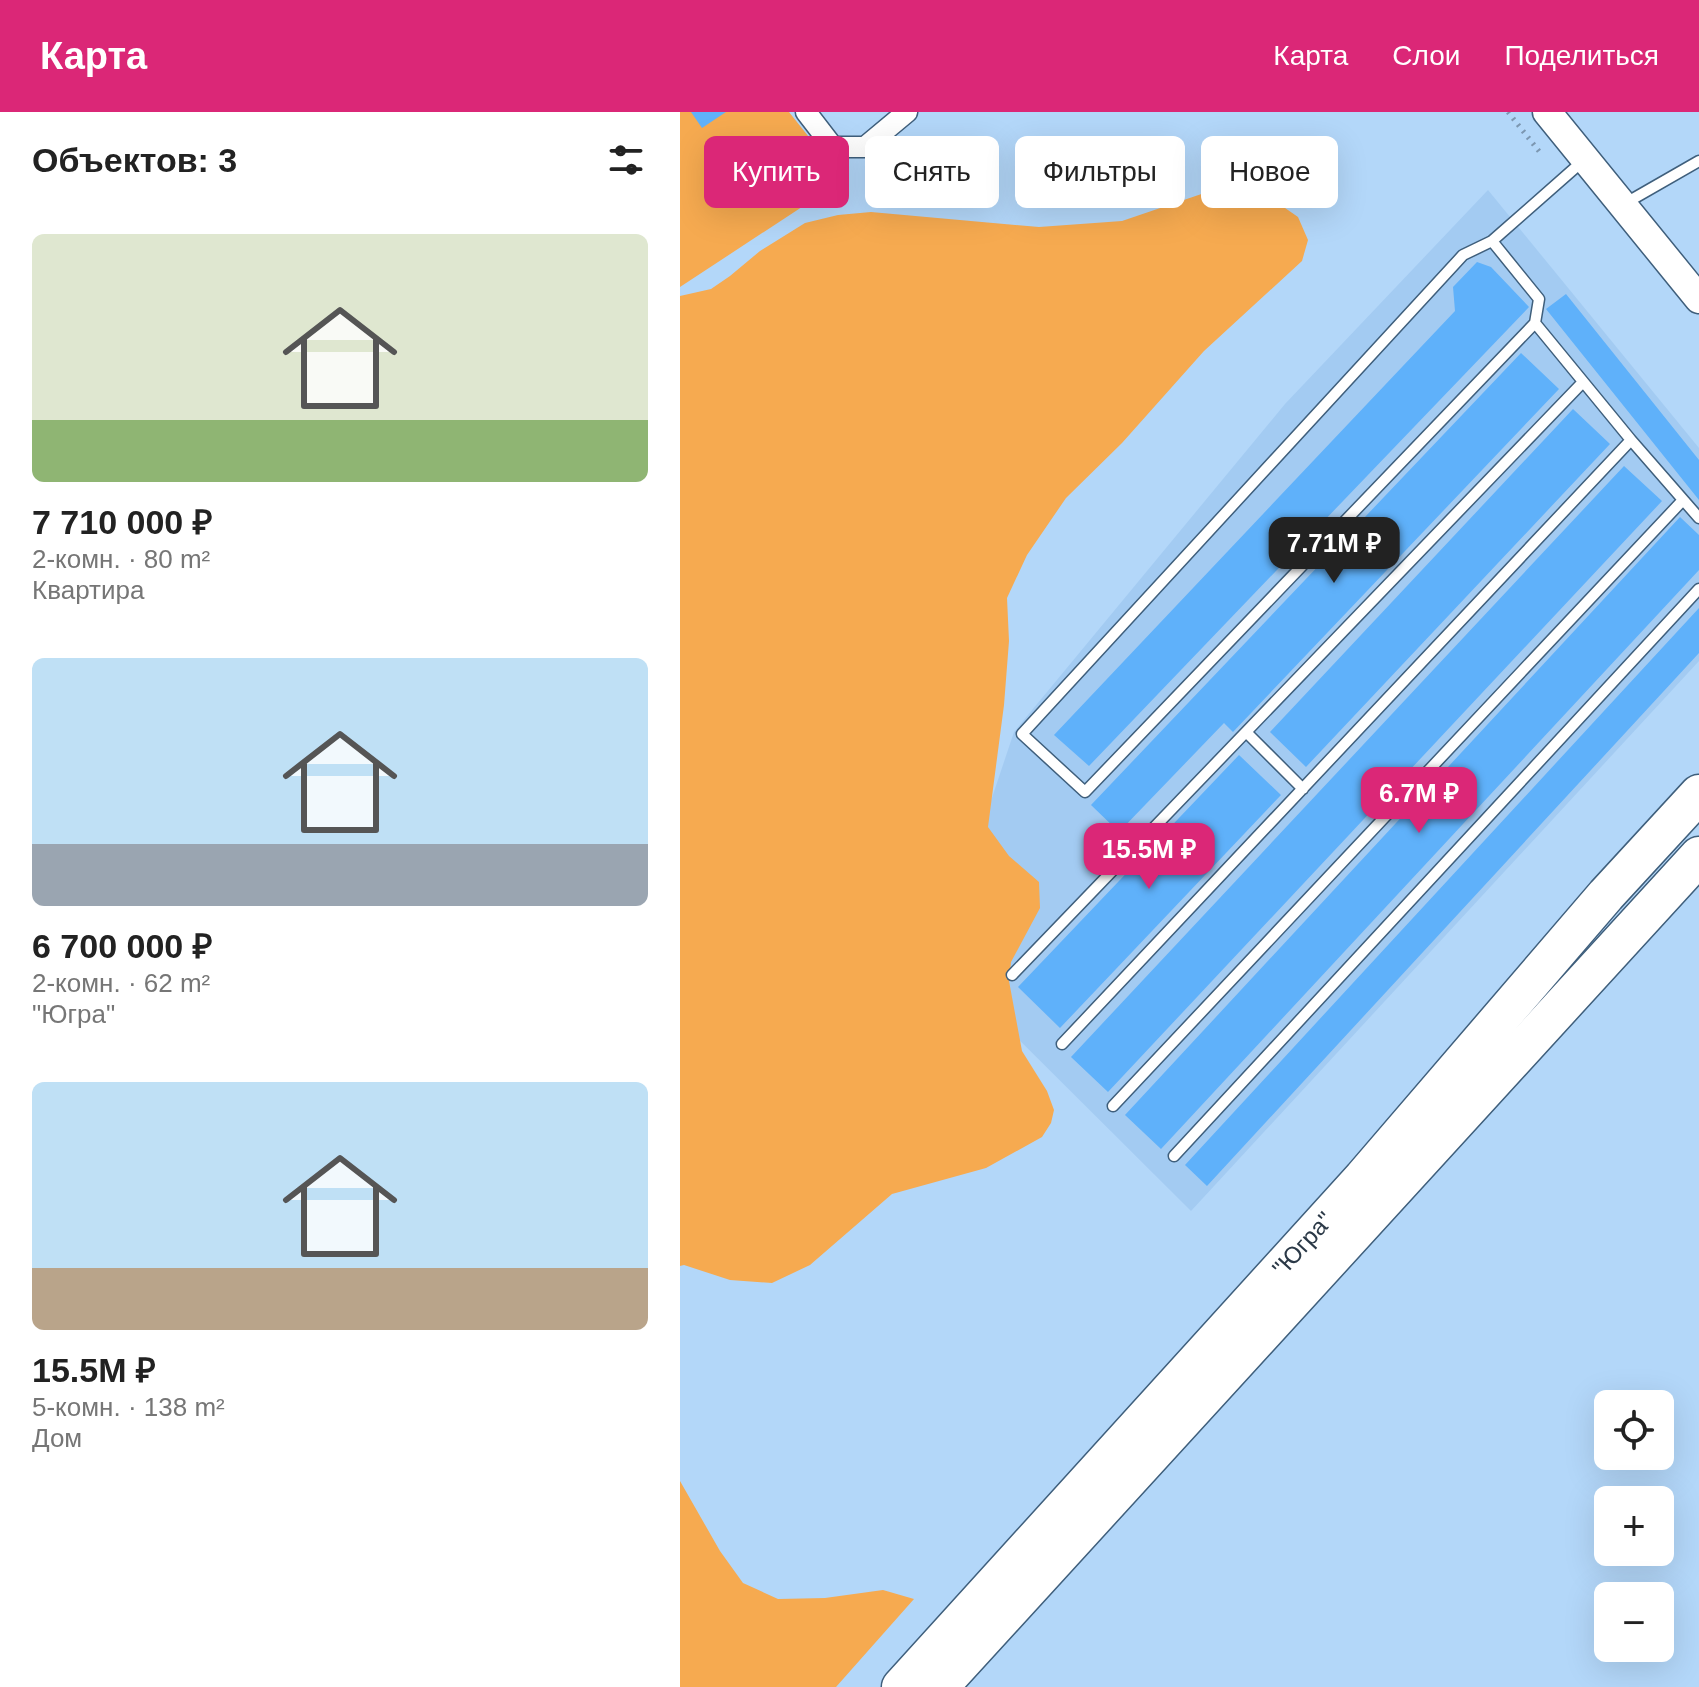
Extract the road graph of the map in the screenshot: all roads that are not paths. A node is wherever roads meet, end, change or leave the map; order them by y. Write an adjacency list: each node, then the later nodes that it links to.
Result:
1 (806, 112): 2 (street)
2 (907, 112)
3 (1547, 112): 4 (street)
4 (1585, 159): 6 (street); 7 (lane)
5 (1699, 161): 6 (lane)
6 (1621, 205): 8 (street)
7 (1492, 241): 9 (lane); 9 (lane)
8 (1699, 299)
9 (1535, 323): 10 (lane)
10 (1583, 382): 11 (lane); 15 (lane)
11 (1631, 440): 12 (lane); 16 (lane)
12 (1683, 500): 13 (lane); 21 (lane)
13 (1699, 518)
14 (1699, 589): 22 (lane)
15 (1246, 732): 16 (lane); 19 (lane)
16 (1303, 789): 20 (lane)
17 (1699, 794): 23 (highway, "Югра")
18 (1699, 856): 24 (highway, "Югра")
19 (1012, 975)
20 (1062, 1044)
21 (1113, 1106)
22 (1174, 1156)
23 (901, 1687)
24 (939, 1687)

